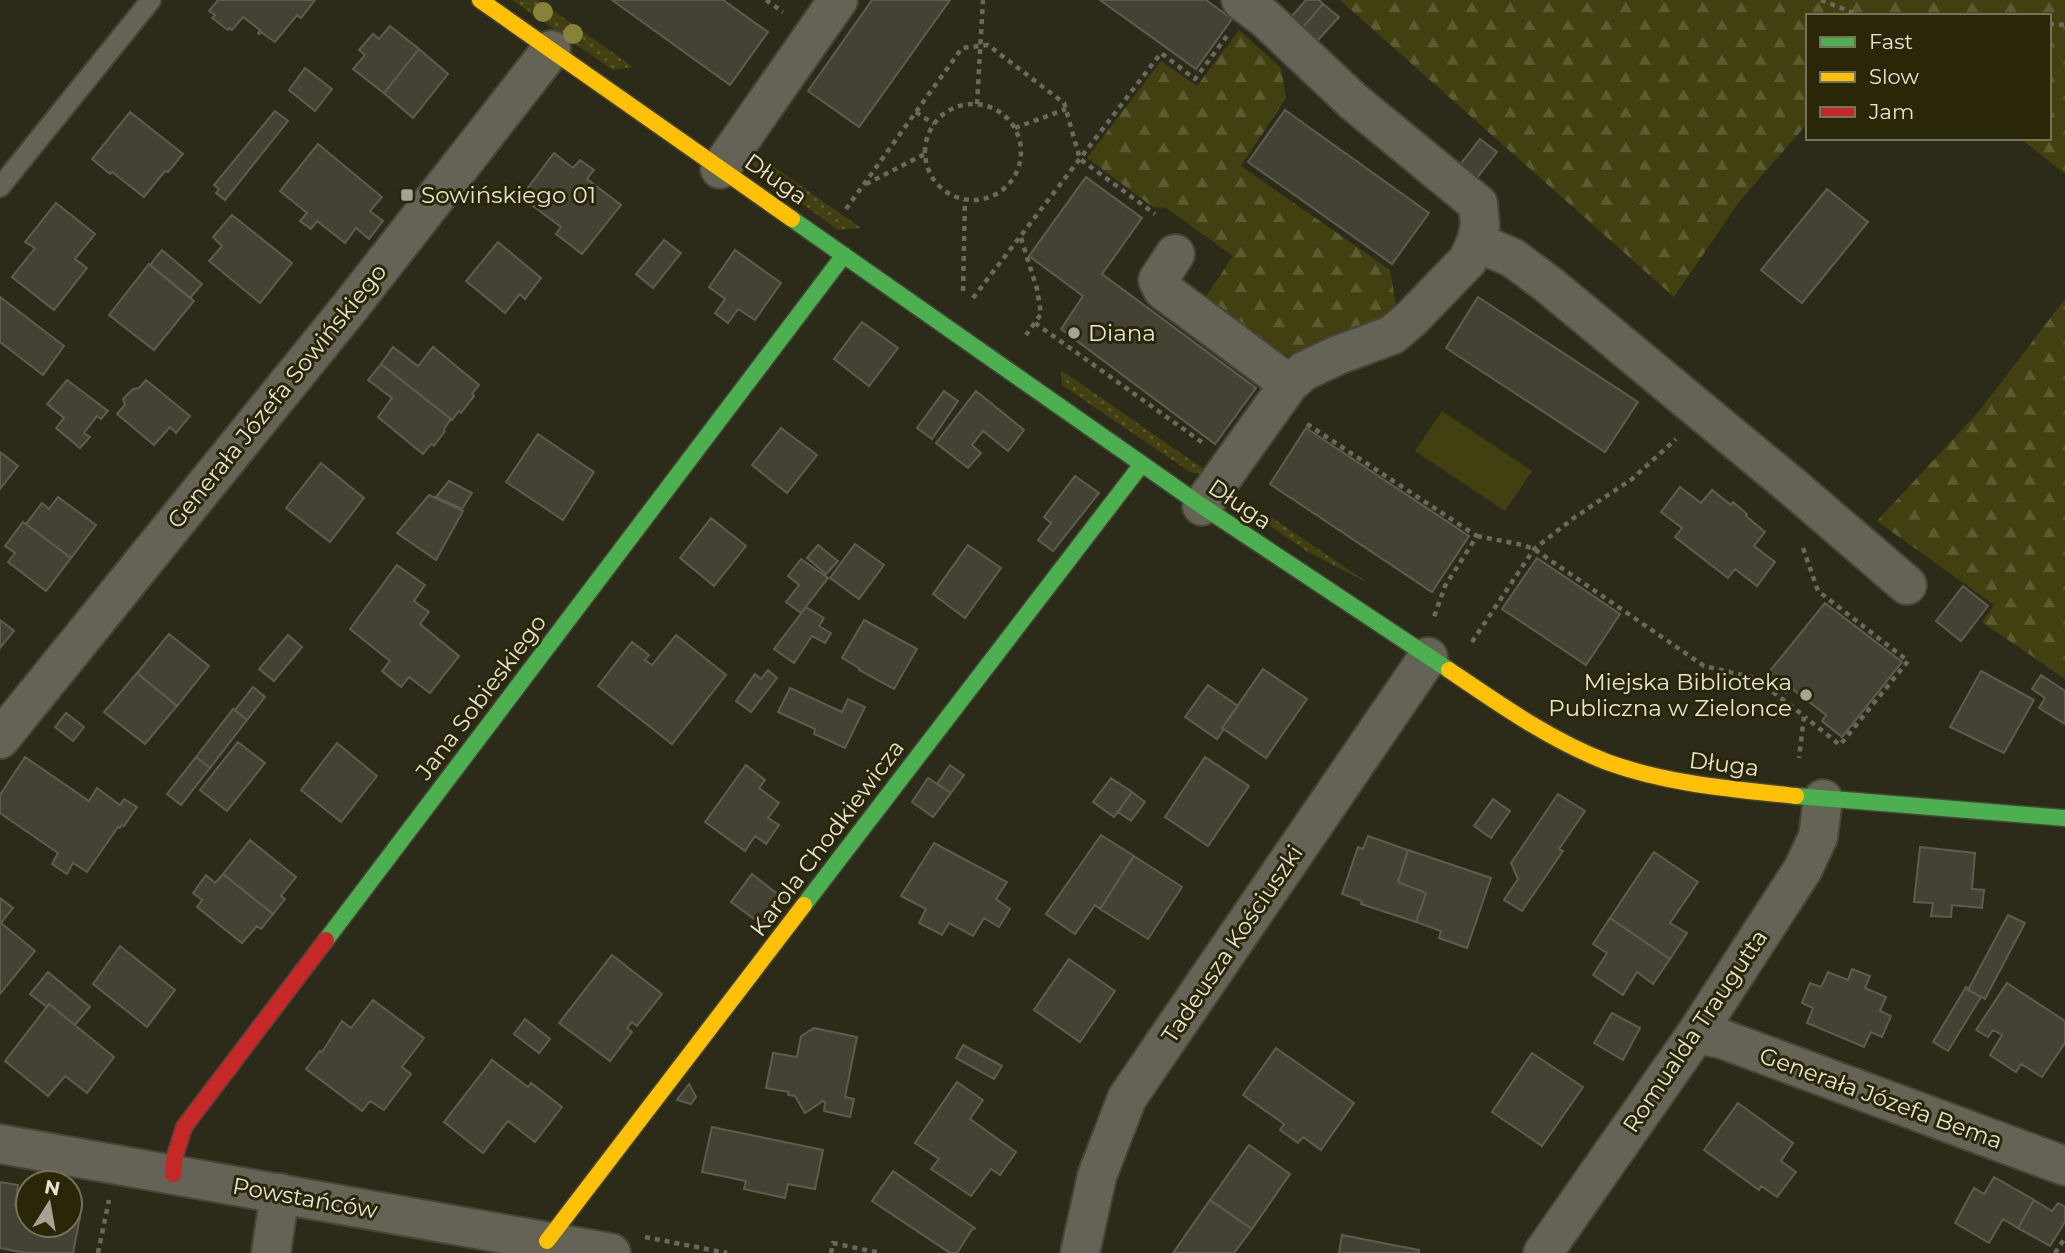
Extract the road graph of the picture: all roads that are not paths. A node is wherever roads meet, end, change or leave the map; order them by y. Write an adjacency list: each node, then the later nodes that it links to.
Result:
1 (151, 0): 7 (lane)
2 (480, 0): 5 (street, Długa)
3 (838, 0): 6 (street)
4 (1237, 14): 8 (street)
5 (551, 50): 6 (street, Długa); 16 (street, Generała Józefa Sowińskiego)
6 (720, 169): 10 (street, Długa)
7 (0, 187)
8 (1476, 242): 11 (street); 14 (street)
9 (1175, 254): 11 (street)
10 (844, 255): 12 (street, Długa); 22 (street, Jana Sobieskiego)
11 (1289, 384): 13 (street)
12 (1142, 464): 13 (street, Długa); 24 (street, Karola Chodkiewicza)
13 (1202, 506): 15 (street, Długa)
14 (1908, 584)
15 (1431, 639): 17 (street, Długa); 27 (street, Tadeusza Kościuszki)
16 (0, 739)
17 (1823, 799): 18 (street, Długa); 19 (street, Romualda Traugutta)
18 (2065, 818)
19 (1696, 1034): 21 (street, Generała Józefa Bema); 28 (street, Romualda Traugutta)
20 (0, 1144): 22 (street, Powstańców)
21 (2065, 1166)
22 (173, 1174): 23 (street, Powstańców)
23 (280, 1193): 24 (street, Powstańców); 25 (street)
24 (547, 1241): 26 (street, Powstańców)
25 (271, 1253)
26 (611, 1253)
27 (1080, 1253)
28 (1544, 1253)

